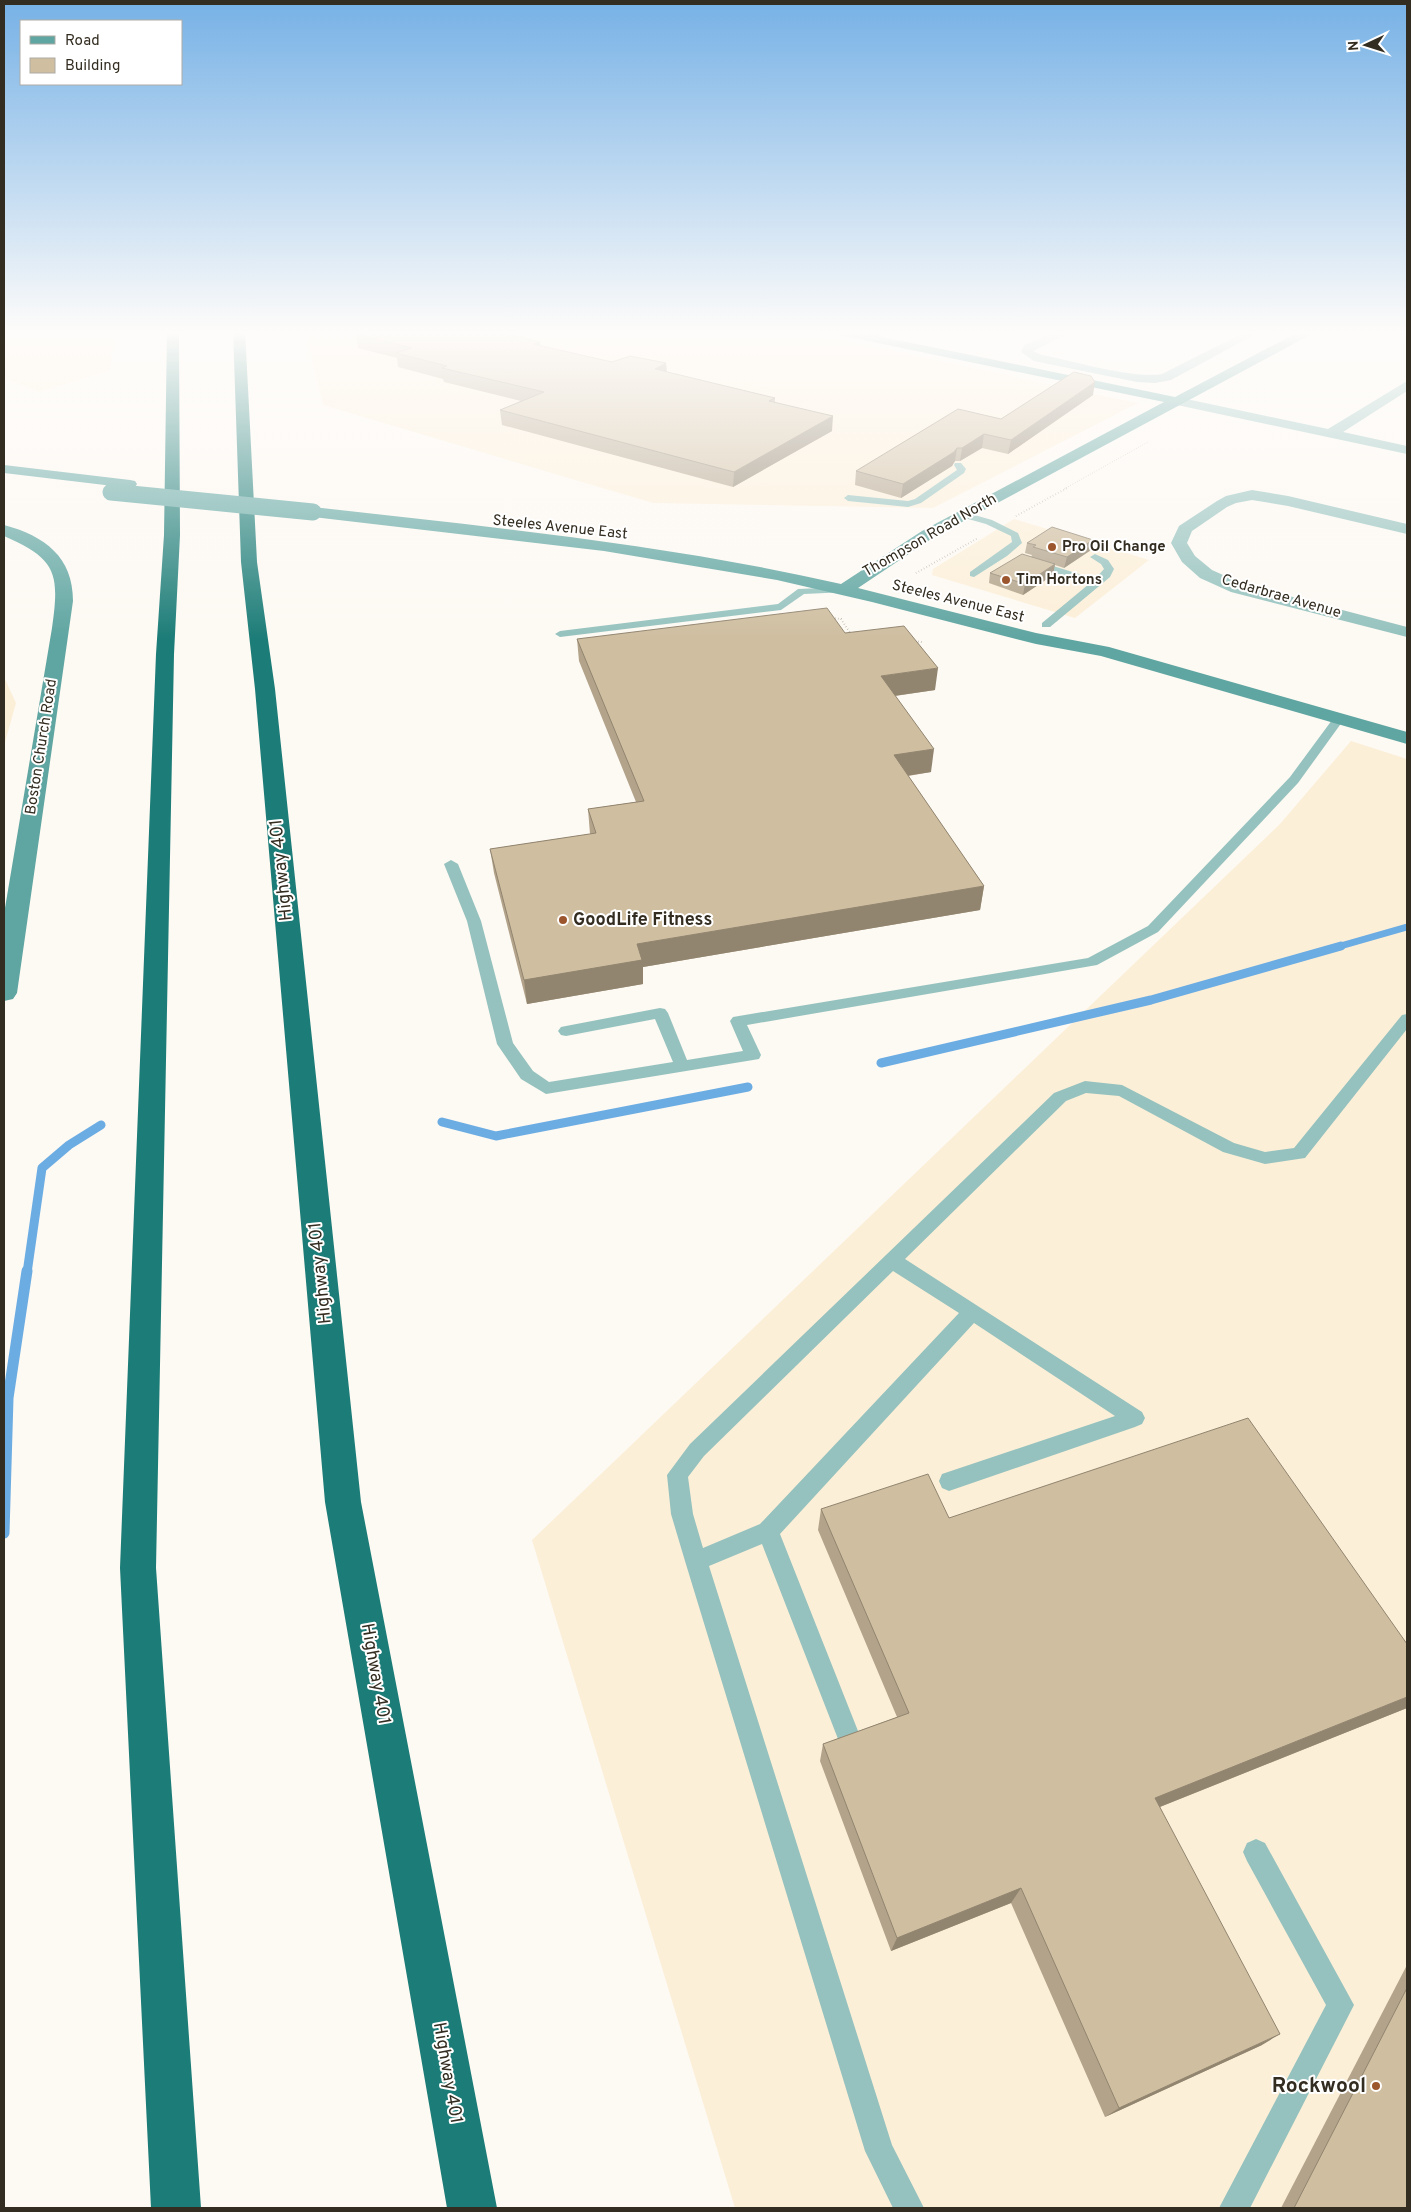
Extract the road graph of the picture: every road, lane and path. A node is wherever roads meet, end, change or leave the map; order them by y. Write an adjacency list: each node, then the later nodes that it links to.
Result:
1 (172, 433): 50 (highway)
2 (243, 433): 51 (highway, Highway 401)
3 (1117, 433): 13 (main road, Thompson Road North)
4 (1326, 433): 5 (street)
5 (1330, 434): 7 (street)
6 (1150, 441): 14 (path)
7 (1407, 450)
8 (958, 464): 11 (lane)
9 (4, 469): 12 (main road, Steeles Avenue East)
10 (4, 480): 12 (main road, Steeles Avenue East, bridge)
11 (848, 498)
12 (315, 507): 17 (main road, Steeles Avenue East); 25 (main road, Steeles Avenue East)
13 (964, 515): 14 (lane); 23 (main road, Thompson Road North)
14 (998, 526): 19 (lane); 21 (path)
15 (1407, 528): 30 (street, Cedarbrae Avenue)
16 (4, 530): 39 (main road, Boston Church Road)
17 (693, 544)
18 (711, 547): 23 (main road, Steeles Avenue East)
19 (1013, 557): 22 (lane); 24 (lane)
20 (1095, 558): 24 (lane)
21 (916, 573)
22 (974, 574)
23 (860, 578): 25 (main road, Thompson Road North); 26 (main road, Steeles Avenue East)
24 (1096, 583): 29 (lane)
25 (843, 590): 27 (lane); 35 (main road, Steeles Avenue East)
26 (926, 593)
27 (798, 594): 31 (lane); 32 (path)
28 (990, 609): 29 (main road, Steeles Avenue East)
29 (1046, 625): 35 (main road, Steeles Avenue East)
30 (1407, 632)
31 (560, 634)
32 (854, 638)
33 (912, 641): 34 (path)
34 (922, 642)
35 (1103, 651): 36 (main road, Steeles Avenue East)
36 (1339, 718): 37 (main road, Steeles Avenue East); 42 (lane)
37 (1407, 738)
38 (451, 864): 42 (lane)
39 (4, 993)
40 (1407, 1019): 43 (lane)
41 (566, 1031): 42 (lane)
42 (682, 1066)
43 (892, 1261): 44 (lane); 47 (lane)
44 (972, 1312): 45 (lane); 46 (lane)
45 (949, 1481)
46 (768, 1531): 47 (lane); 48 (lane)
47 (696, 1561): 52 (lane)
48 (848, 1736)
49 (1256, 1852): 53 (lane)
50 (176, 2208)
51 (472, 2208)
52 (909, 2208)
53 (1234, 2208)

